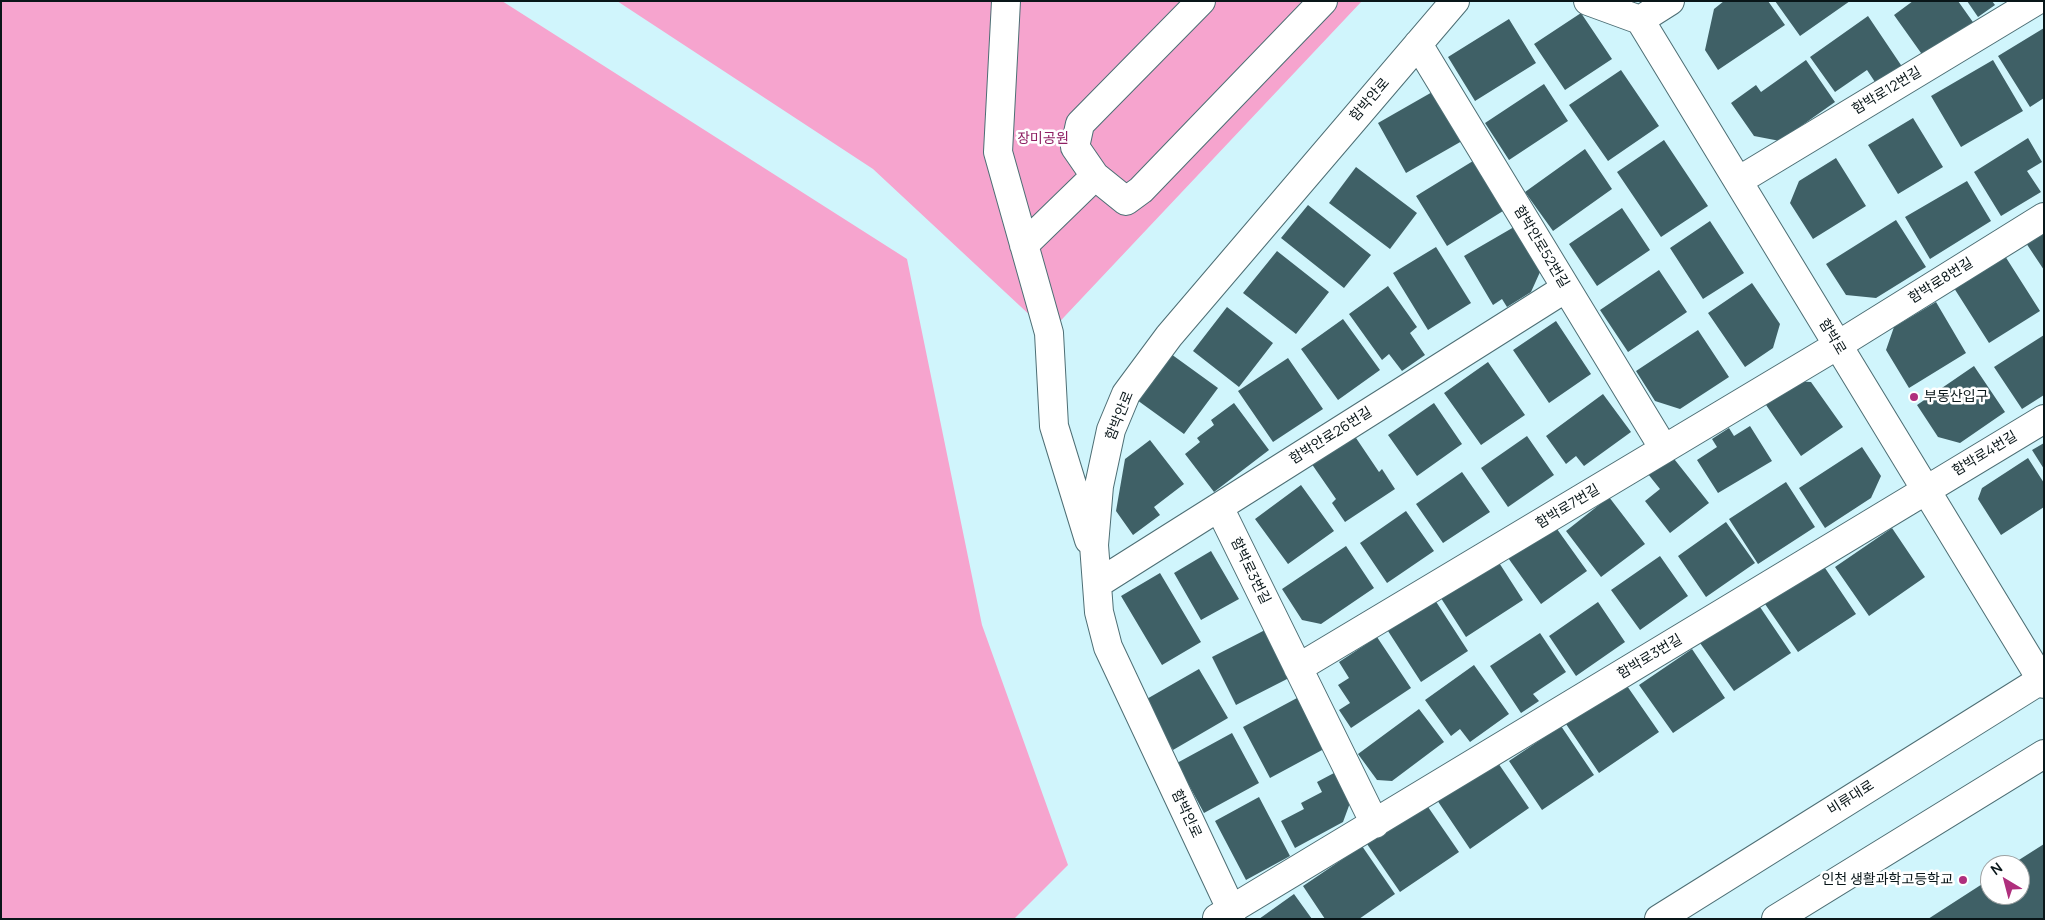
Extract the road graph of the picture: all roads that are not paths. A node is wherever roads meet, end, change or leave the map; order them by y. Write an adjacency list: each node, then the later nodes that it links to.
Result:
1 (1006, 1): 13 (street)
2 (1201, 1): 10 (street)
3 (1323, 1): 10 (street)
4 (1455, 1): 9 (street, 함박안로)
5 (1588, 1): 8 (street)
6 (1670, 1): 8 (street)
7 (2036, 1): 11 (street, 함박로12번길)
8 (1640, 20): 11 (street, 함박로)
9 (1418, 44): 14 (street, 함박안로52번길); 20 (street, 함박안로)
10 (1095, 176): 13 (street)
11 (1738, 181): 15 (street, 함박로)
12 (2044, 217): 15 (street, 함박로8번길)
13 (1024, 246): 20 (street)
14 (1566, 288): 17 (street, 함박안로52번길); 19 (street, 함박안로26번길)
15 (1838, 345): 17 (street, 함박로7번길); 18 (street, 함박로)
16 (2044, 419): 18 (street, 함박로4번길)
17 (1664, 449): 21 (street, 함박로7번길)
18 (1926, 490): 22 (street, 함박로); 24 (street, 함박로3번길)
19 (1219, 507): 20 (street, 함박안로26번길); 21 (street, 함박로3번길)
20 (1096, 571): 25 (street, 함박안로)
21 (1298, 668): 24 (street, 함박로3번길)
22 (2043, 680): 26 (street, 비류대로)
23 (2044, 754): 27 (street)
24 (1374, 824): 25 (street, 함박로3번길)
25 (1226, 916)
26 (1659, 919)
27 (1776, 919)

